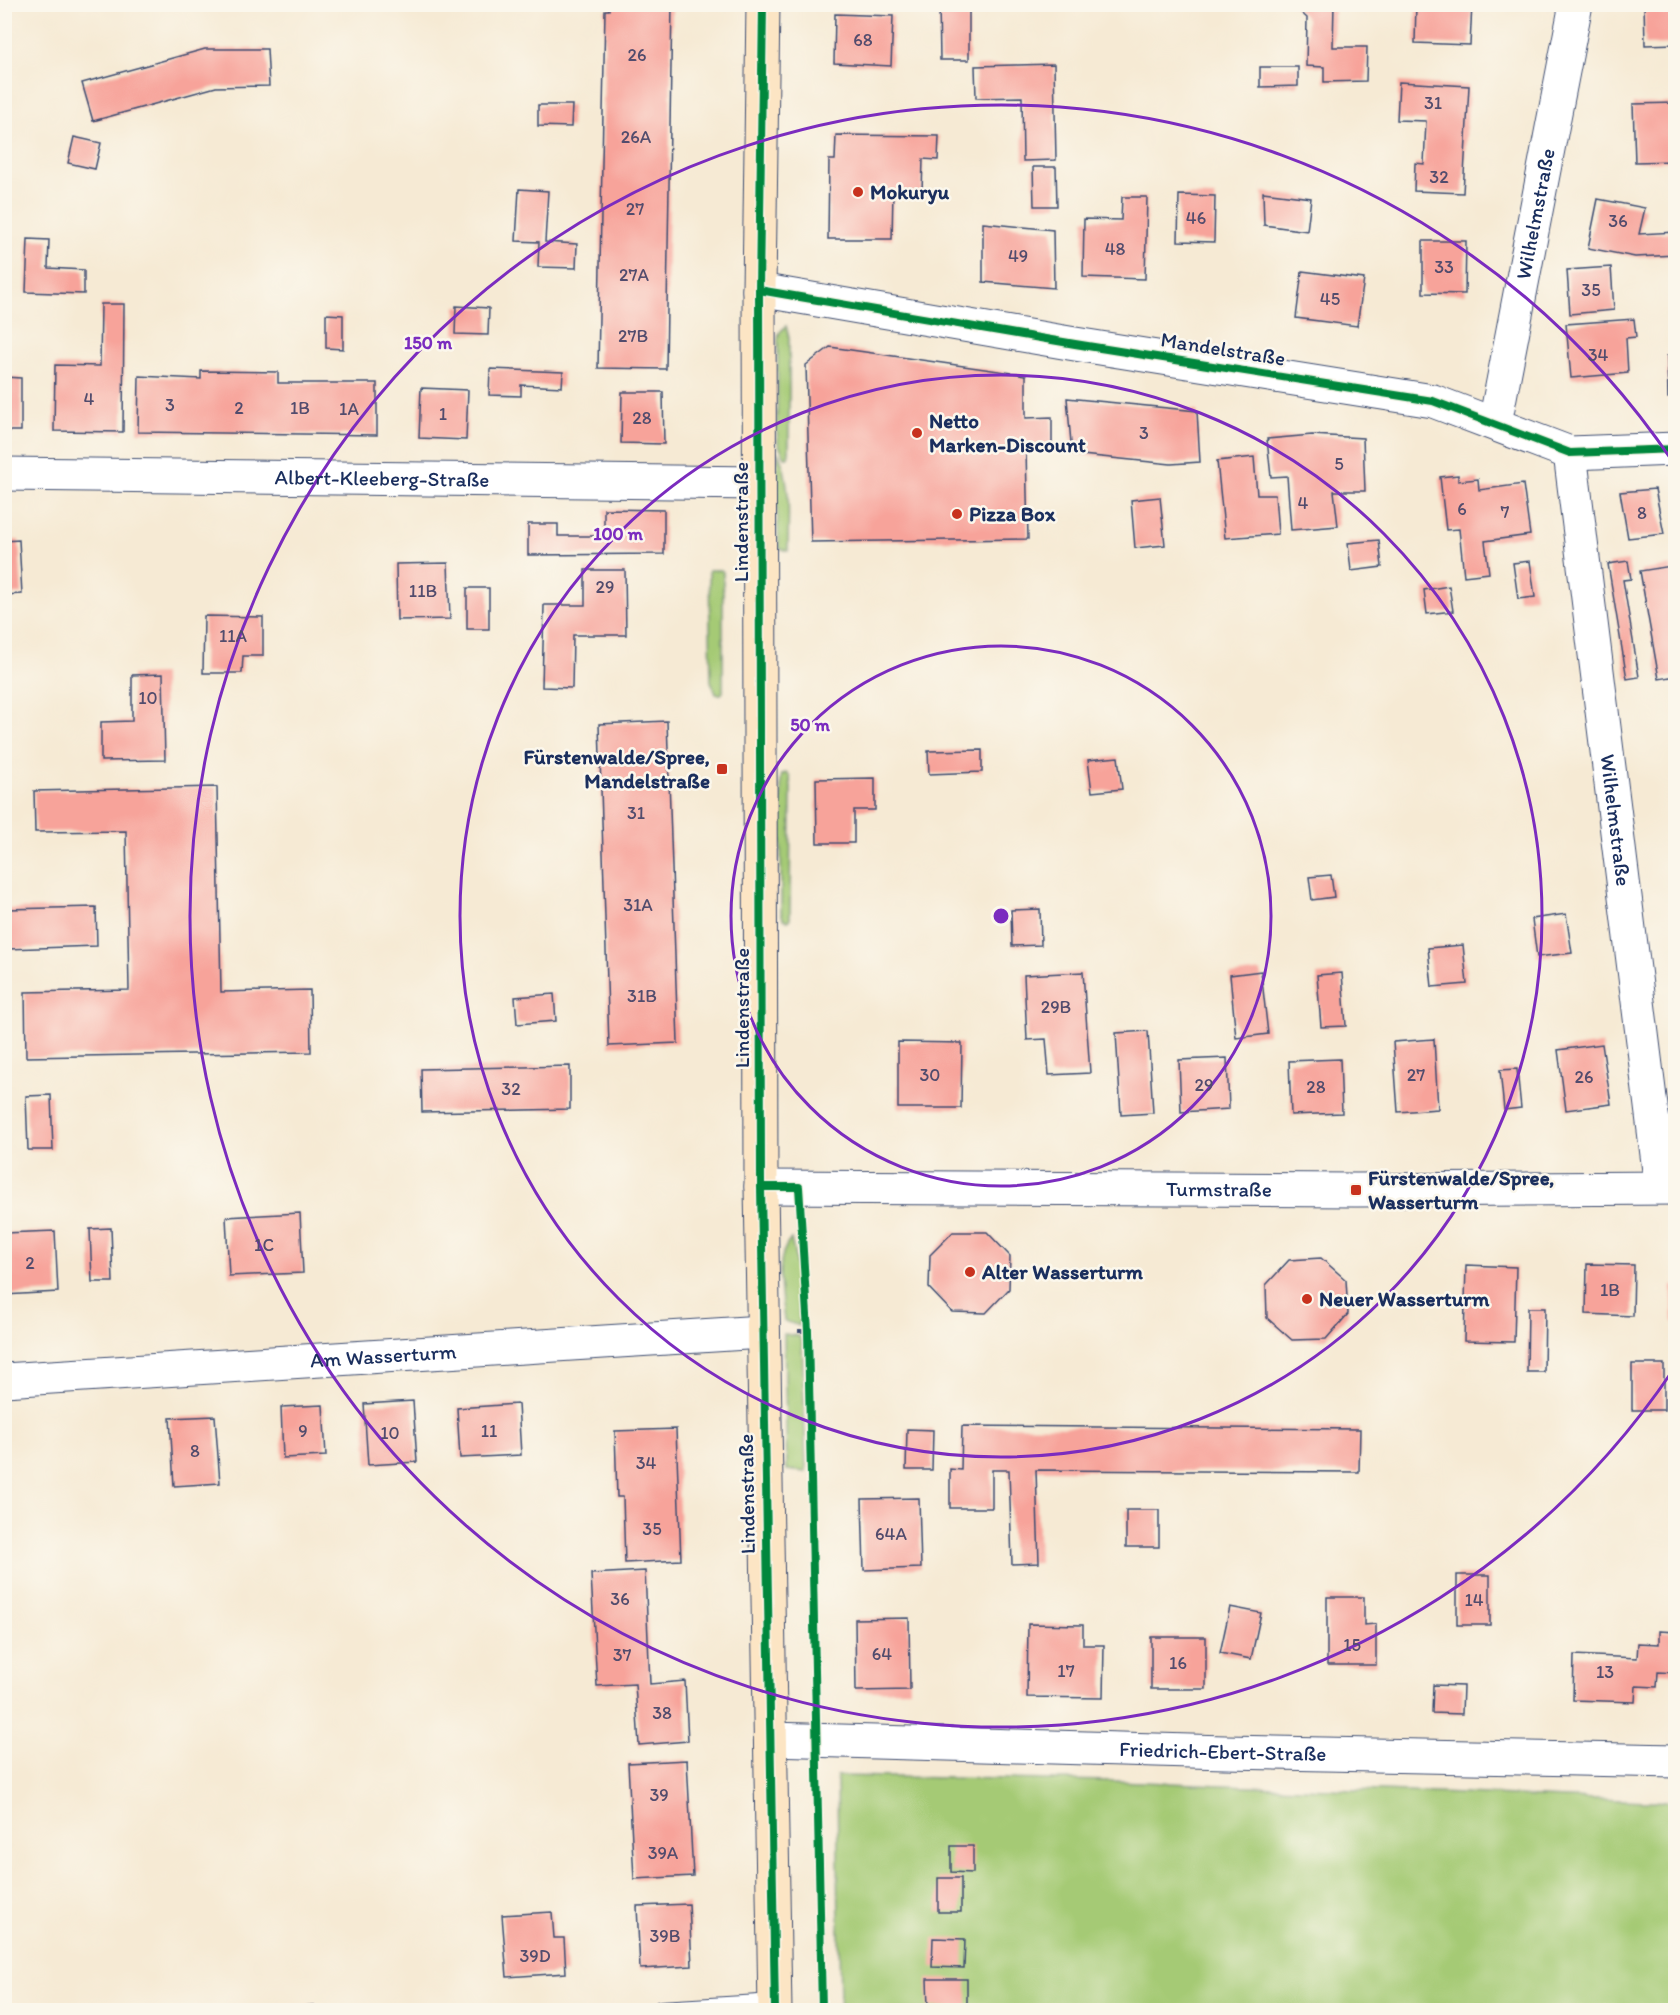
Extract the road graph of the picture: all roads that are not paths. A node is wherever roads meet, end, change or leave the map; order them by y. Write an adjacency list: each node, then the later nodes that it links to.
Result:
1 (763, 4): 3 (street, Lindenstraße)
2 (1576, 4): 4 (street, Wilhelmstraße)
3 (759, 290): 4 (street, Mandelstraße); 8 (street, Lindenstraße)
4 (1495, 423): 6 (street, Mandelstraße)
5 (1676, 449): 6 (street, Mandelstraße)
6 (1570, 453): 10 (street, Wilhelmstraße)
7 (4, 474): 8 (street, Albert-Kleeberg-Straße)
8 (759, 483): 9 (street, Lindenstraße)
9 (761, 1187): 10 (street, Turmstraße); 11 (street, Lindenstraße)
10 (1668, 1187)
11 (762, 1332): 12 (street, Am Wasserturm); 13 (street, Lindenstraße)
12 (4, 1380)
13 (771, 1739): 14 (street, Friedrich-Ebert-Straße); 15 (street, Lindenstraße)
14 (1676, 1761)
15 (775, 2007): 16 (lane)
16 (661, 2010)

